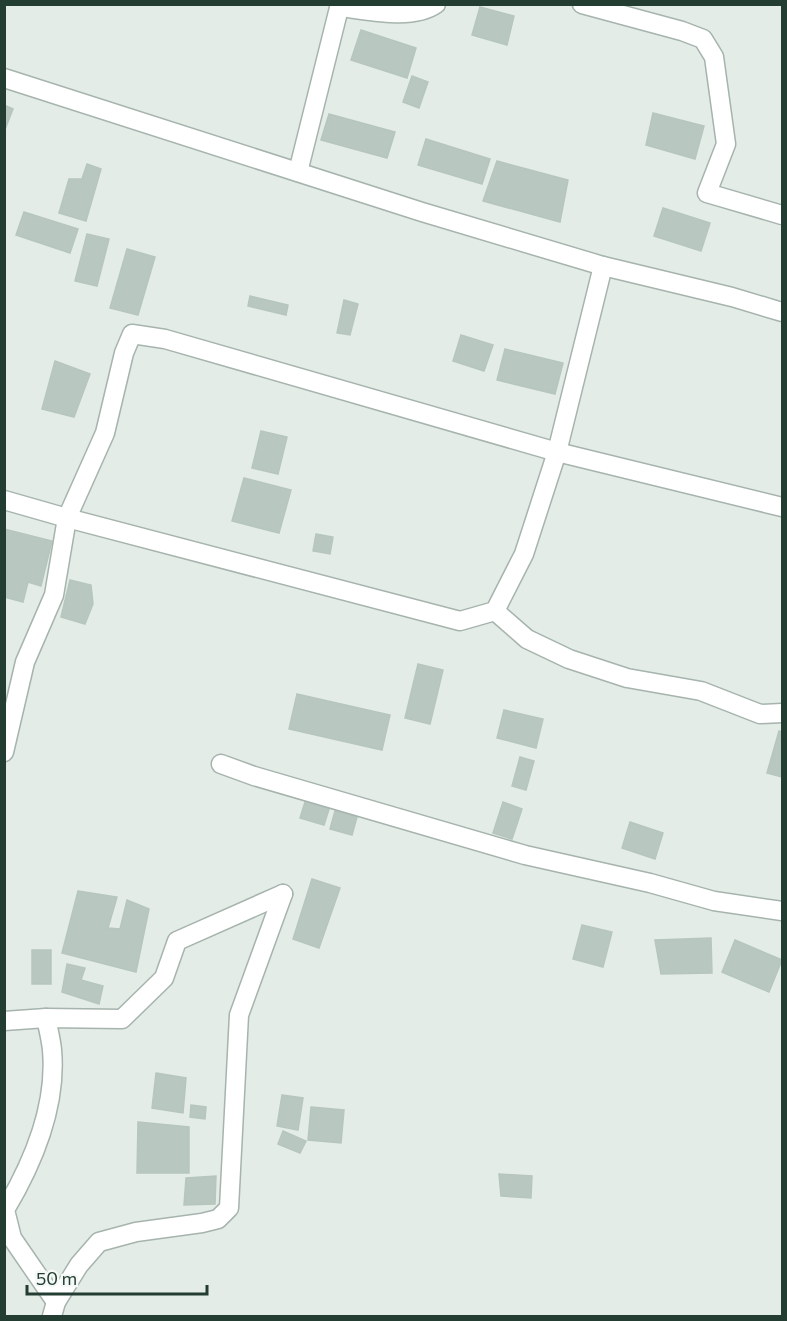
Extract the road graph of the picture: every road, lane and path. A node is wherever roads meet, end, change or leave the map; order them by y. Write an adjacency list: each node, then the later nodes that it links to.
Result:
1 (436, 4): 3 (street)
2 (582, 4): 6 (street)
3 (340, 6): 5 (street)
4 (4, 78): 5 (street)
5 (298, 172): 7 (street)
6 (783, 215)
7 (603, 266): 8 (street); 9 (street)
8 (783, 312)
9 (557, 452): 11 (street); 12 (street); 13 (street)
10 (4, 500): 12 (street)
11 (783, 507)
12 (67, 518): 13 (street); 15 (street)
13 (495, 611): 14 (street)
14 (783, 713)
15 (4, 752)
16 (221, 764): 17 (street)
17 (783, 911)
18 (46, 1018): 19 (street); 20 (street); 20 (street)
19 (4, 1021)
20 (54, 1309)

